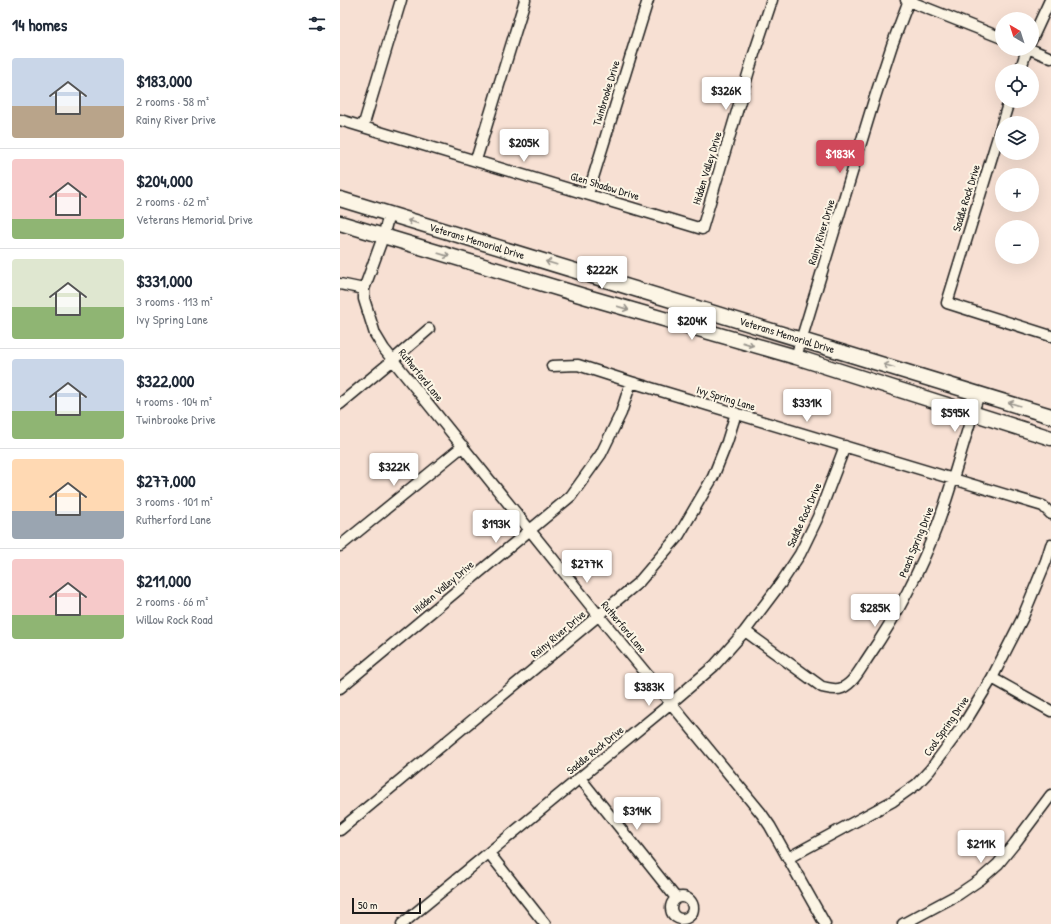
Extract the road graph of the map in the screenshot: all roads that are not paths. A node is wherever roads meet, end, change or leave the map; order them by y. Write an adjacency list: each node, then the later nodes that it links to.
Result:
1 (401, 0): 13 (street)
2 (525, 0): 14 (street)
3 (648, 0): 15 (street, Twinbrooke Drive)
4 (772, 0): 19 (street, Hidden Valley Drive)
5 (908, 0): 8 (street); 27 (street, Rainy River Drive)
6 (1050, 0): 7 (street)
7 (1039, 24)
8 (995, 35)
9 (1039, 53): 10 (street)
10 (1051, 58)
11 (1007, 108): 26 (street, Saddle Rock Drive)
12 (340, 120): 13 (street, Glen Shadow Drive)
13 (363, 127): 14 (street, Glen Shadow Drive)
14 (476, 160): 15 (street, Glen Shadow Drive)
15 (588, 194): 19 (street, Glen Shadow Drive)
16 (340, 199): 17 (main road, Veterans Memorial Drive)
17 (389, 214): 20 (street, Rutherford Lane); 21 (main road, Veterans Memorial Drive, one-way to 17)
18 (340, 223): 20 (main road, Veterans Memorial Drive)
19 (702, 228)
20 (383, 237): 23 (street, Rutherford Lane); 24 (main road, Veterans Memorial Drive, one-way to 24)
21 (593, 276): 24 (main road); 27 (main road, Veterans Memorial Drive)
22 (340, 284): 23 (street)
23 (364, 289): 29 (street, Rutherford Lane)
24 (587, 297): 28 (main road, Veterans Memorial Drive, one-way to 28)
25 (429, 328): 29 (street)
26 (1051, 336)
27 (801, 339): 28 (street, Rainy River Drive); 32 (main road, Veterans Memorial Drive, one-way to 27)
28 (796, 357): 35 (main road, Veterans Memorial Drive)
29 (394, 360): 33 (street); 38 (street, Rutherford Lane)
30 (552, 366): 31 (street, Ivy Spring Lane)
31 (631, 382): 34 (street, Ivy Spring Lane); 42 (street, Hidden Valley Drive)
32 (978, 394): 35 (street, Peach Spring Drive); 36 (main road, Veterans Memorial Drive, one-way to 32)
33 (340, 404)
34 (736, 413): 39 (street, Ivy Spring Lane); 45 (street, Rainy River Drive)
35 (972, 413): 37 (main road, Veterans Memorial Drive); 40 (street, Peach Spring Drive)
36 (1051, 416)
37 (1051, 438)
38 (463, 446): 42 (street, Rutherford Lane); 44 (street)
39 (845, 446): 40 (street, Ivy Spring Lane); 46 (street, Saddle Rock Drive)
40 (952, 479): 41 (street, Ivy Spring Lane); 46 (street, Peach Spring Drive)
41 (1051, 514)
42 (530, 531): 45 (street, Rutherford Lane); 48 (street, Hidden Valley Drive)
43 (1051, 545): 47 (street, Cool Spring Drive)
44 (340, 546)
45 (598, 616): 49 (street, Rutherford Lane); 53 (street, Rainy River Drive)
46 (745, 631): 49 (street, Saddle Rock Drive)
47 (992, 678): 50 (street); 55 (street, Cool Spring Drive)
48 (340, 688)
49 (671, 703): 51 (street, Saddle Rock Drive); 55 (street, Rutherford Lane)
50 (1051, 711)
51 (580, 778): 54 (street, Saddle Rock Drive); 56 (street)
52 (1051, 795): 60 (street)
53 (340, 830)
54 (489, 853): 57 (street, Saddle Rock Drive); 58 (street)
55 (788, 858): 59 (street, Rutherford Lane)
56 (676, 898)
57 (402, 924)
58 (545, 924)
59 (825, 924)
60 (903, 924)

